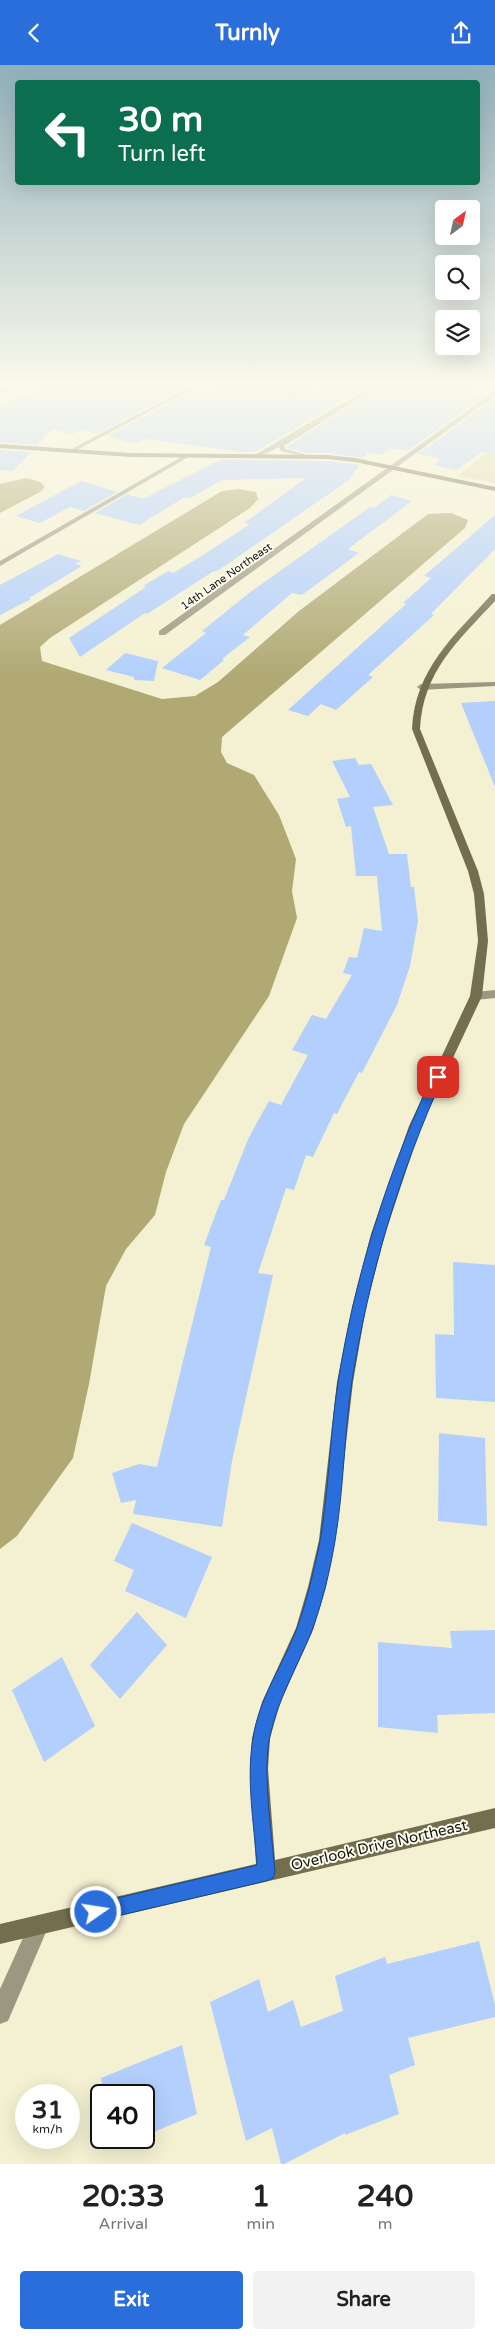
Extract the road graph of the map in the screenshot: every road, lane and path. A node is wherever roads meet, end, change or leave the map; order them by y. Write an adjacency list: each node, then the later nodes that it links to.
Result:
1 (144, 482): 5 (street)
2 (373, 482): 7 (street, 14th Lane Northeast)
3 (460, 482): 4 (street)
4 (495, 489)
5 (0, 563)
6 (495, 596): 9 (street)
7 (162, 633)
8 (495, 684): 9 (street)
9 (422, 687): 11 (street)
10 (495, 994): 11 (street)
11 (476, 995): 13 (street)
12 (495, 1818): 13 (street, Overlook Drive Northeast)
13 (266, 1872): 14 (street, Overlook Drive Northeast)
14 (40, 1925): 15 (street, Overlook Drive Northeast); 16 (street)
15 (0, 1934)
16 (0, 2013)

